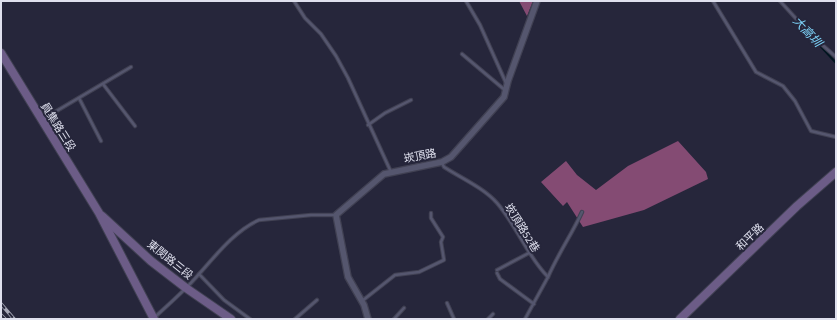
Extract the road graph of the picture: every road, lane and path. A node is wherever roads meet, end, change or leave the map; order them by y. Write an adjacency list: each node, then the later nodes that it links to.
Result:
1 (294, 1): 15 (lane)
2 (466, 1): 11 (lane)
3 (537, 1): 11 (street, 崁頂路)
4 (713, 1): 17 (lane)
5 (780, 1): 8 (lane)
6 (1, 52): 14 (main road, 員集路三段)
7 (462, 54): 11 (lane)
8 (836, 57)
9 (131, 67): 10 (lane)
10 (103, 84): 12 (lane); 16 (lane)
11 (506, 88): 19 (street, 崁頂路)
12 (79, 98): 14 (lane); 18 (lane)
13 (411, 100): 15 (lane)
14 (41, 120): 23 (main road, 員集路三段)
15 (368, 125): 20 (lane)
16 (135, 126)
17 (836, 138)
18 (101, 141)
19 (442, 162): 20 (street, 崁頂路); 26 (lane, 崁頂路52巷)
20 (391, 172): 25 (street, 崁頂路)
21 (836, 172): 45 (main road, 和平路)
22 (582, 212): 28 (lane)
23 (98, 213): 29 (main road, 東閔路三段); 36 (main road)
24 (431, 213): 31 (lane)
25 (336, 215): 27 (lane); 31 (street)
26 (529, 253): 28 (lane, 崁頂路52巷); 33 (lane)
27 (199, 274): 29 (lane); 38 (lane)
28 (548, 278): 33 (lane)
29 (186, 288): 36 (lane); 37 (main road, 東閔路三段)
30 (317, 300): 39 (lane)
31 (362, 301): 40 (street)
32 (447, 303): 42 (lane)
33 (534, 304): 44 (lane)
34 (404, 308): 41 (lane)
35 (493, 314): 43 (lane)
36 (154, 319)
37 (231, 319)
38 (250, 319)
39 (295, 319)
40 (368, 319)
41 (394, 319)
42 (454, 319)
43 (488, 319)
44 (525, 319)
45 (680, 319)

